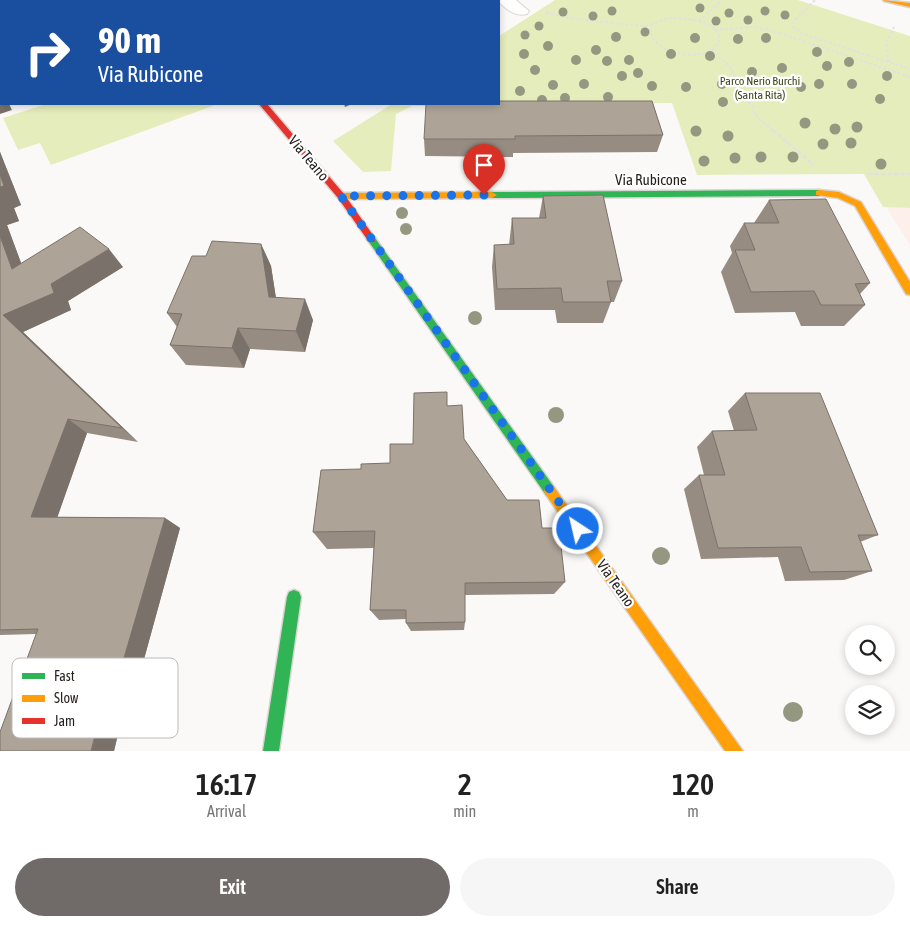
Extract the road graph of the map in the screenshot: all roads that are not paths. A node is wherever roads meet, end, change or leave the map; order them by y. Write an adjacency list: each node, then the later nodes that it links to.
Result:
1 (506, 0): 5 (street)
2 (892, 1): 3 (street); 4 (street)
3 (910, 5)
4 (910, 9)
5 (521, 11)
6 (264, 105): 7 (street, Via Teano)
7 (341, 196): 8 (street, Via Rubicone); 11 (street, Via Teano)
8 (910, 291)
9 (294, 597): 10 (street)
10 (271, 751)
11 (736, 751)

